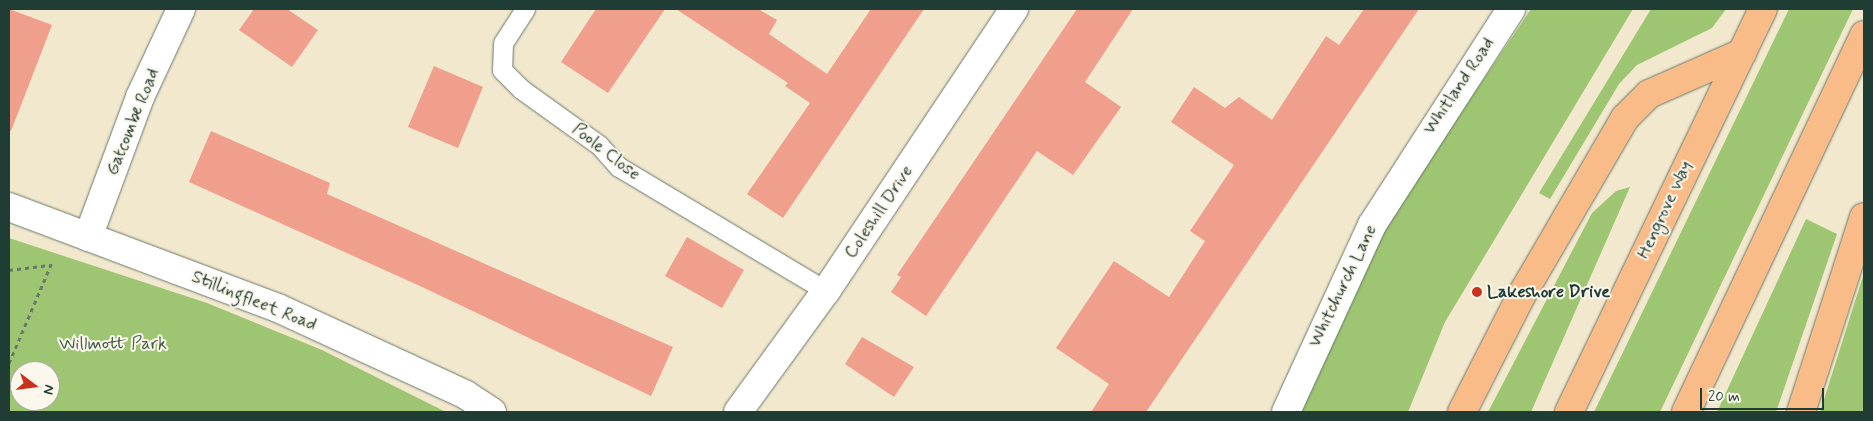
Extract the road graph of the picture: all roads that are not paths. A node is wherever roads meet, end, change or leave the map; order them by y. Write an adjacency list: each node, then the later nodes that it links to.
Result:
1 (182, 9): 11 (street, Gatcombe Road)
2 (525, 9): 12 (lane, Poole Close)
3 (1014, 9): 12 (street, Coleshill Drive)
4 (1510, 9): 8 (street, Whitland Road)
5 (1763, 9): 7 (highway, Hengrove Way)
6 (1864, 35): 18 (highway)
7 (1742, 53): 16 (highway); 17 (highway, Hengrove Way)
8 (1408, 163): 15 (street, Whitchurch Lane)
9 (9, 207): 11 (street, Stillingfleet Road)
10 (1864, 216): 19 (highway)
11 (77, 233): 13 (street, Stillingfleet Road)
12 (826, 291): 14 (street, Coleshill Drive)
13 (492, 412)
14 (738, 412)
15 (1286, 412)
16 (1462, 412)
17 (1569, 412)
18 (1686, 412)
19 (1801, 412)

